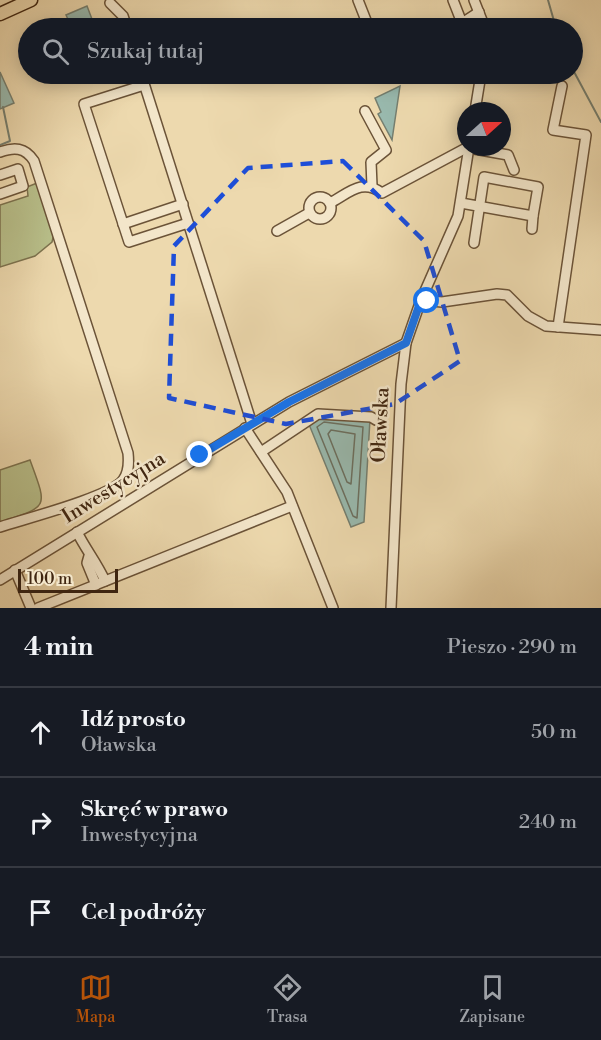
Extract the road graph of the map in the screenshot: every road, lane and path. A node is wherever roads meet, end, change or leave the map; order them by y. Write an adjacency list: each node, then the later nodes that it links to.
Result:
1 (31, 0): 7 (main road)
2 (358, 0): 9 (street)
3 (453, 0): 10 (street)
4 (474, 0): 6 (street)
5 (110, 3): 8 (street)
6 (479, 12): 11 (street); 12 (street)
7 (0, 14)
8 (124, 18)
9 (365, 18)
10 (459, 18)
11 (472, 18)
12 (481, 18)
13 (479, 84): 16 (street)
14 (144, 85): 30 (street); 35 (street)
15 (562, 86): 40 (street)
16 (476, 102)
17 (365, 111): 26 (street)
18 (0, 152): 24 (street)
19 (457, 153): 26 (street)
20 (511, 153): 22 (street)
21 (468, 156): 28 (street, Oławska)
22 (514, 170)
23 (0, 175): 25 (street)
24 (40, 180): 25 (street); 47 (street)
25 (23, 186): 27 (street)
26 (372, 186): 29 (street)
27 (0, 194)
28 (461, 202): 31 (street); 39 (street, Oławska)
29 (330, 203): 32 (street); 32 (street)
30 (183, 204): 34 (street); 35 (street)
31 (479, 206): 33 (street); 33 (street); 38 (street)
32 (309, 213): 37 (street)
33 (533, 216): 36 (street)
34 (188, 223): 35 (street); 44 (street)
35 (123, 224)
36 (532, 229)
37 (277, 231)
38 (474, 243)
39 (421, 300): 40 (street); 42 (street, Oławska)
40 (558, 327): 41 (street)
41 (601, 330)
42 (406, 343): 44 (street, Inwestycyjna); 55 (street, Oławska)
43 (376, 420): 45 (street)
44 (248, 426): 45 (street); 48 (street, Inwestycyjna)
45 (261, 452): 46 (street)
46 (292, 506): 51 (street); 54 (street)
47 (0, 527)
48 (77, 532): 49 (street, Inwestycyjna); 51 (street)
49 (15, 570): 50 (street, Inwestycyjna); 52 (street)
50 (0, 579)
51 (100, 583): 53 (street)
52 (31, 608)
53 (38, 608)
54 (333, 608)
55 (391, 608)

